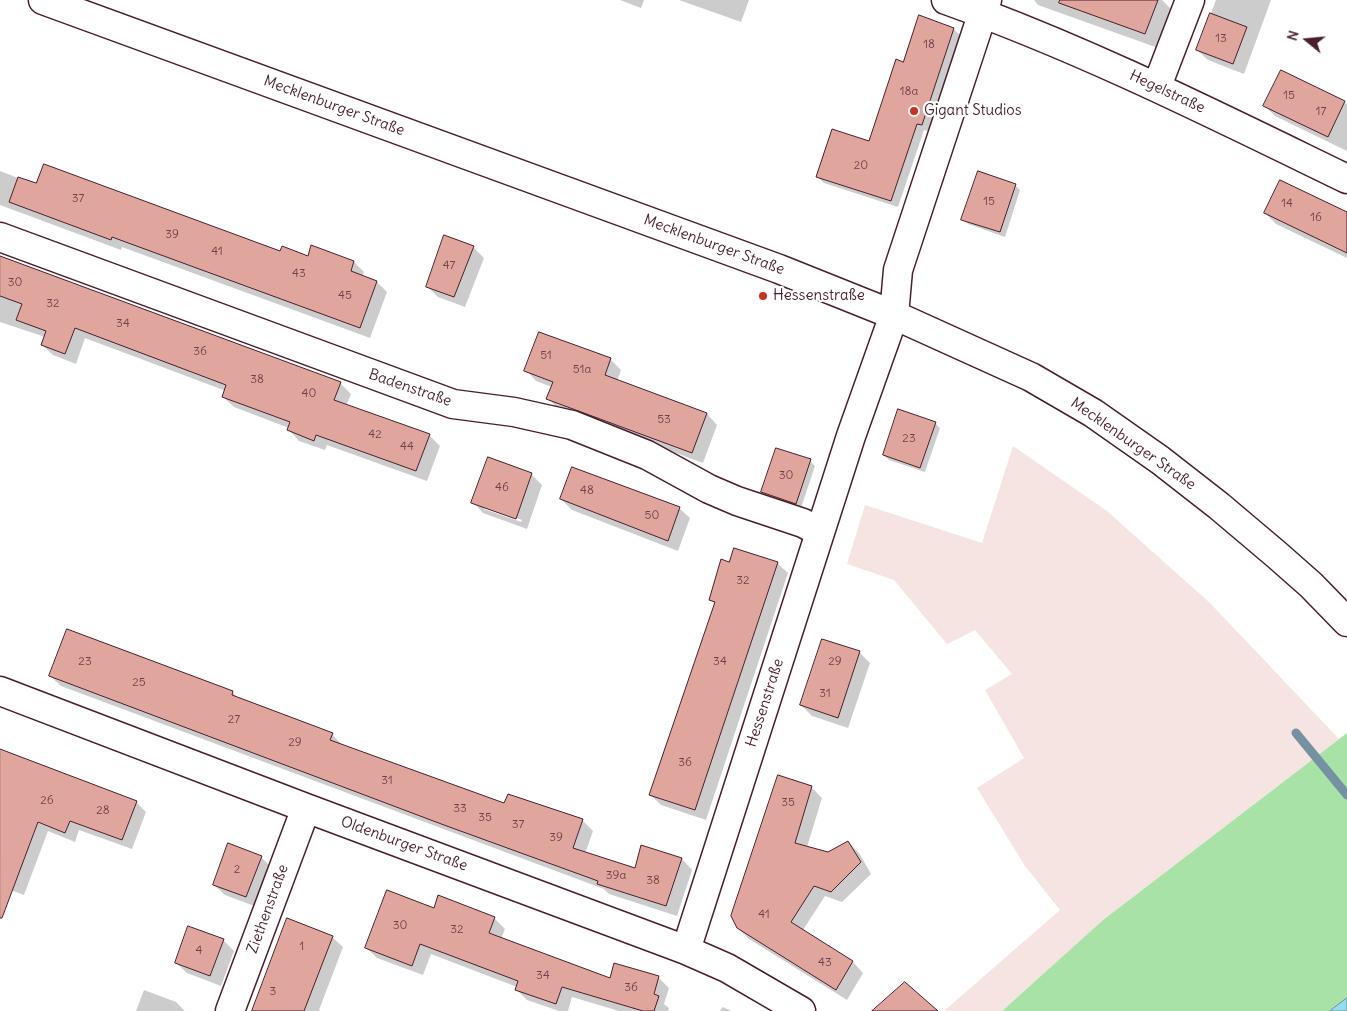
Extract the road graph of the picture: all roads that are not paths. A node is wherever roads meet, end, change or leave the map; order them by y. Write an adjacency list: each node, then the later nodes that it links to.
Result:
1 (43, 0): 8 (street, Mecklenburger Straße)
2 (946, 0): 4 (street, Hegelstraße)
3 (1190, 0): 5 (street)
4 (985, 7): 5 (street, Hegelstraße); 8 (street, Hessenstraße)
5 (1157, 86): 6 (street, Hegelstraße)
6 (1347, 178)
7 (0, 237): 9 (street, Badenstraße)
8 (894, 315): 9 (street, Hessenstraße); 10 (street, Mecklenburger Straße)
9 (820, 532): 13 (street, Hessenstraße)
10 (1347, 622)
11 (0, 691): 12 (street, Oldenburger Straße)
12 (306, 808): 13 (street, Oldenburger Straße); 14 (street, Ziethenstraße)
13 (686, 950): 15 (street, Oldenburger Straße)
14 (230, 1011)
15 (801, 1011)

